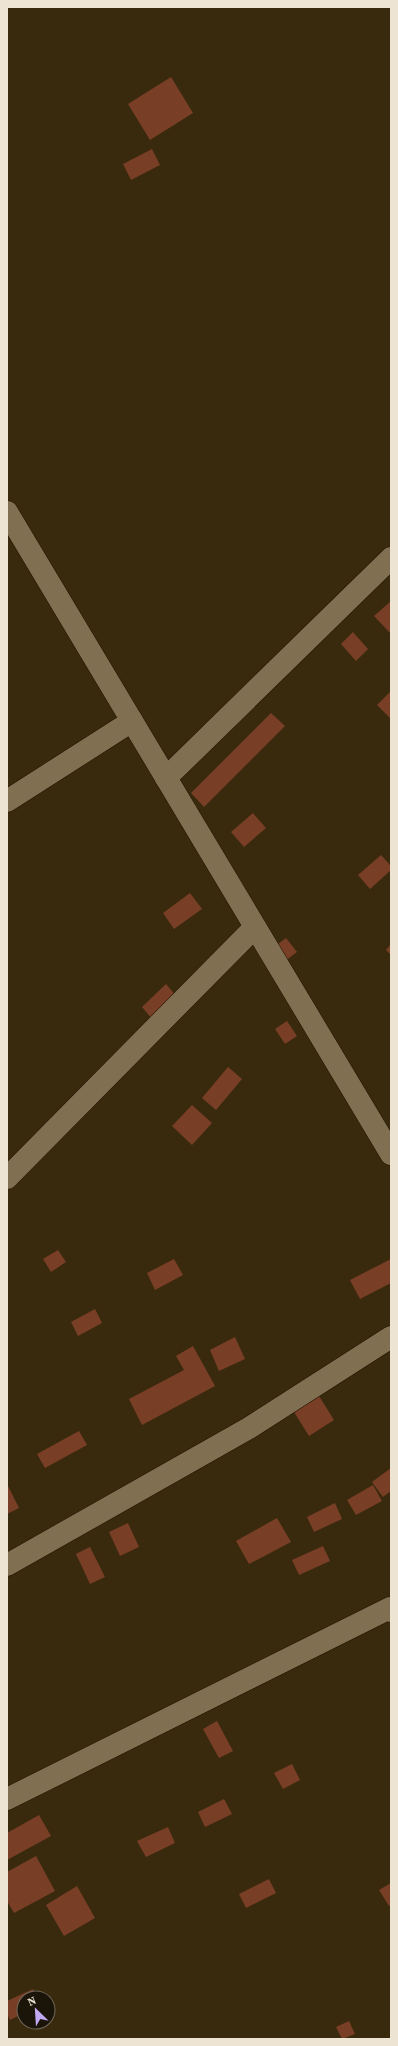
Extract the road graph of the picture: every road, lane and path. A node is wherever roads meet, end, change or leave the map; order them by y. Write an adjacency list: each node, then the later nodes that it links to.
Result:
1 (7, 512): 3 (street)
2 (391, 558): 4 (street)
3 (132, 721): 4 (street); 5 (street)
4 (166, 778): 6 (street)
5 (7, 801)
6 (255, 927): 7 (street); 8 (street)
7 (391, 1154)
8 (7, 1178)
9 (391, 1337): 10 (street)
10 (7, 1565)
11 (391, 1611): 12 (street)
12 (7, 1799)

